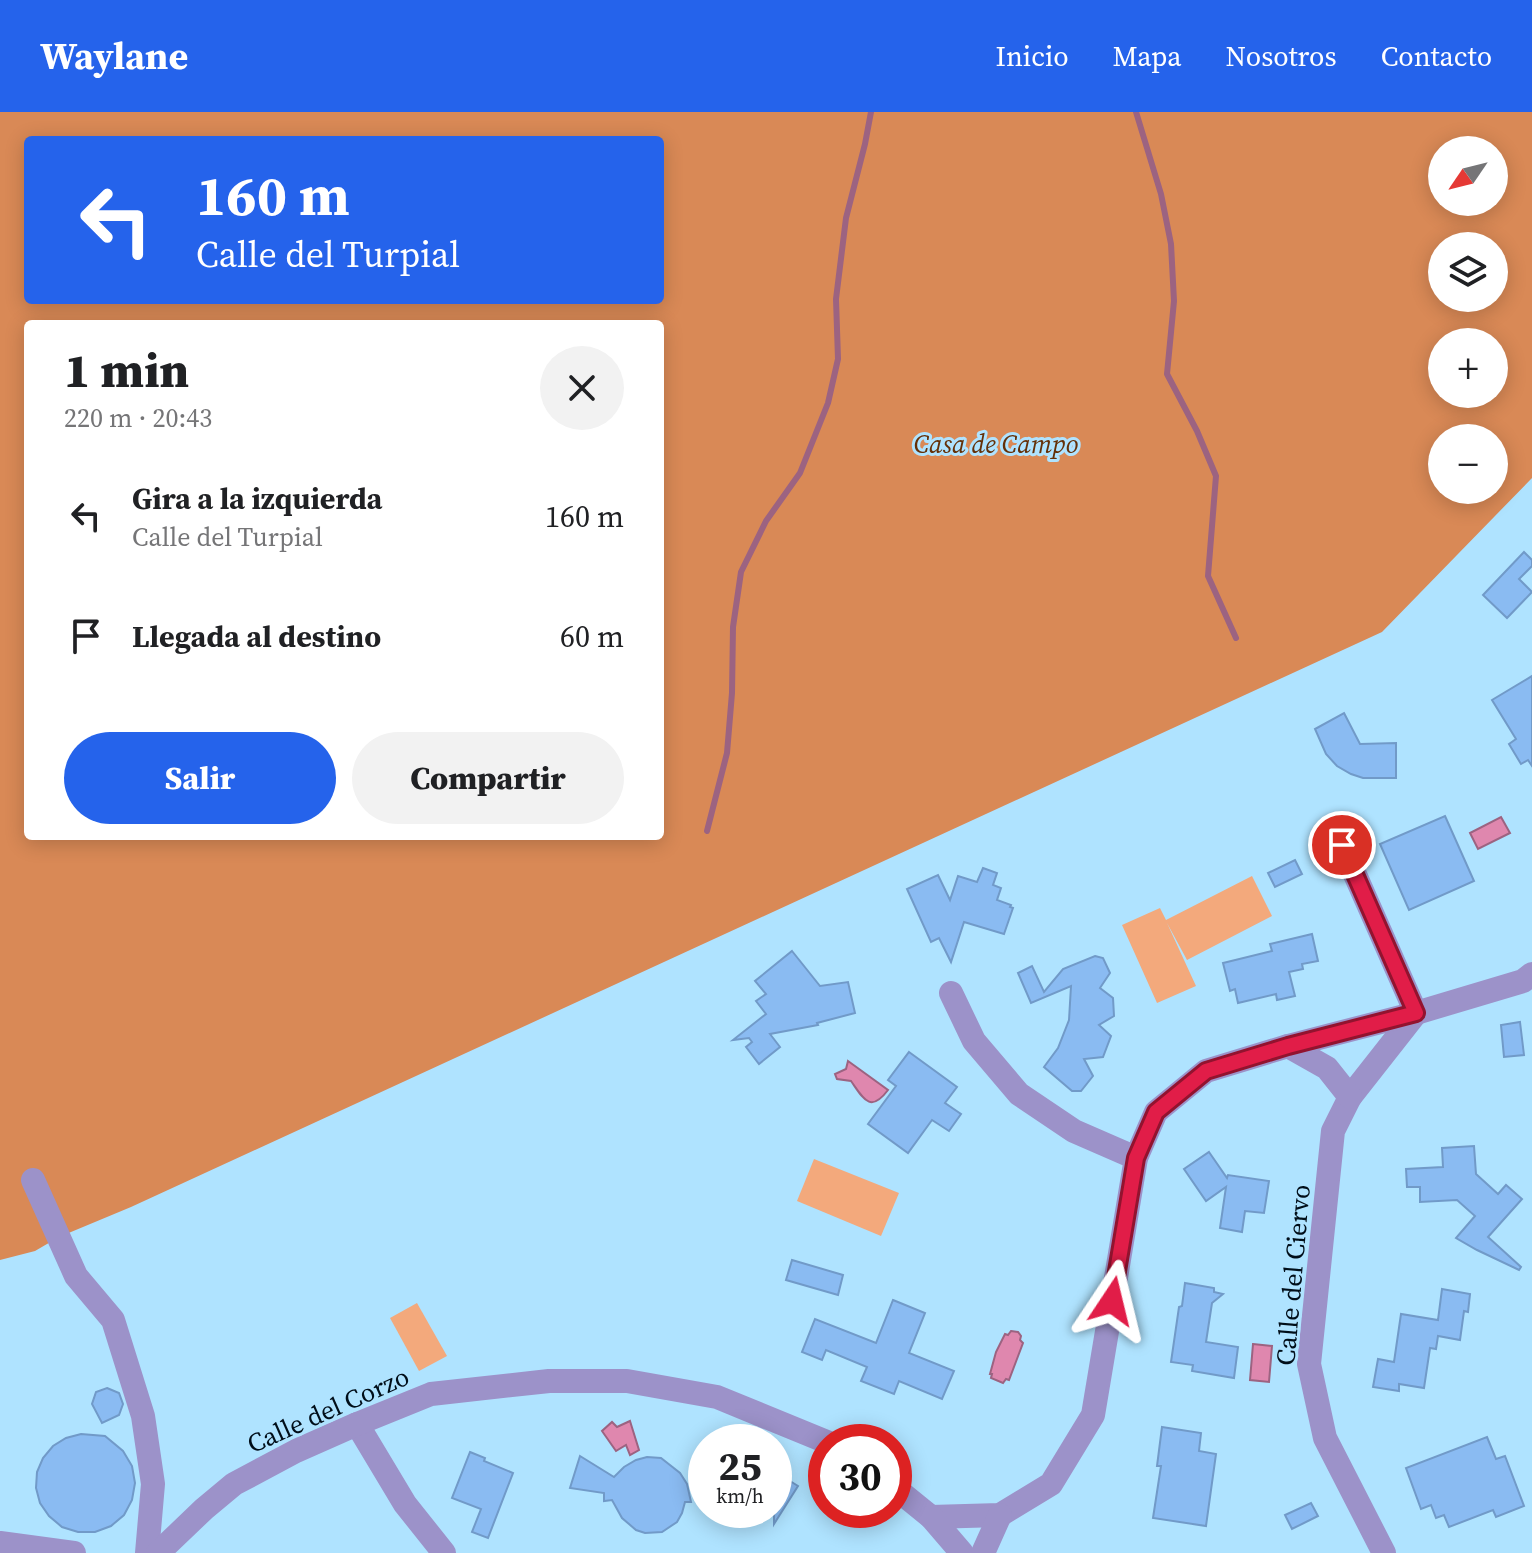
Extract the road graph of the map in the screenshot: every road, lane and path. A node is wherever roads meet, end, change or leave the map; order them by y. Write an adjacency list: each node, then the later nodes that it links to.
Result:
1 (1342, 845): 4 (street)
2 (1532, 974): 4 (street)
3 (951, 993): 7 (street)
4 (1416, 1013): 5 (street); 6 (street, Calle del Ciervo)
5 (1288, 1046): 6 (street); 7 (street)
6 (1350, 1097): 21 (street, Calle del Ciervo)
7 (1136, 1158): 12 (street)
8 (33, 1180): 16 (street)
9 (357, 1424): 10 (street, Calle del Corzo); 17 (street, Calle del Corzo); 18 (street)
10 (808, 1434)
11 (912, 1502): 13 (street)
12 (1000, 1515): 13 (street); 20 (street)
13 (931, 1517): 19 (street)
14 (0, 1543): 15 (street)
15 (74, 1553)
16 (147, 1553)
17 (158, 1553)
18 (444, 1553)
19 (962, 1553)
20 (983, 1553)
21 (1384, 1553)

